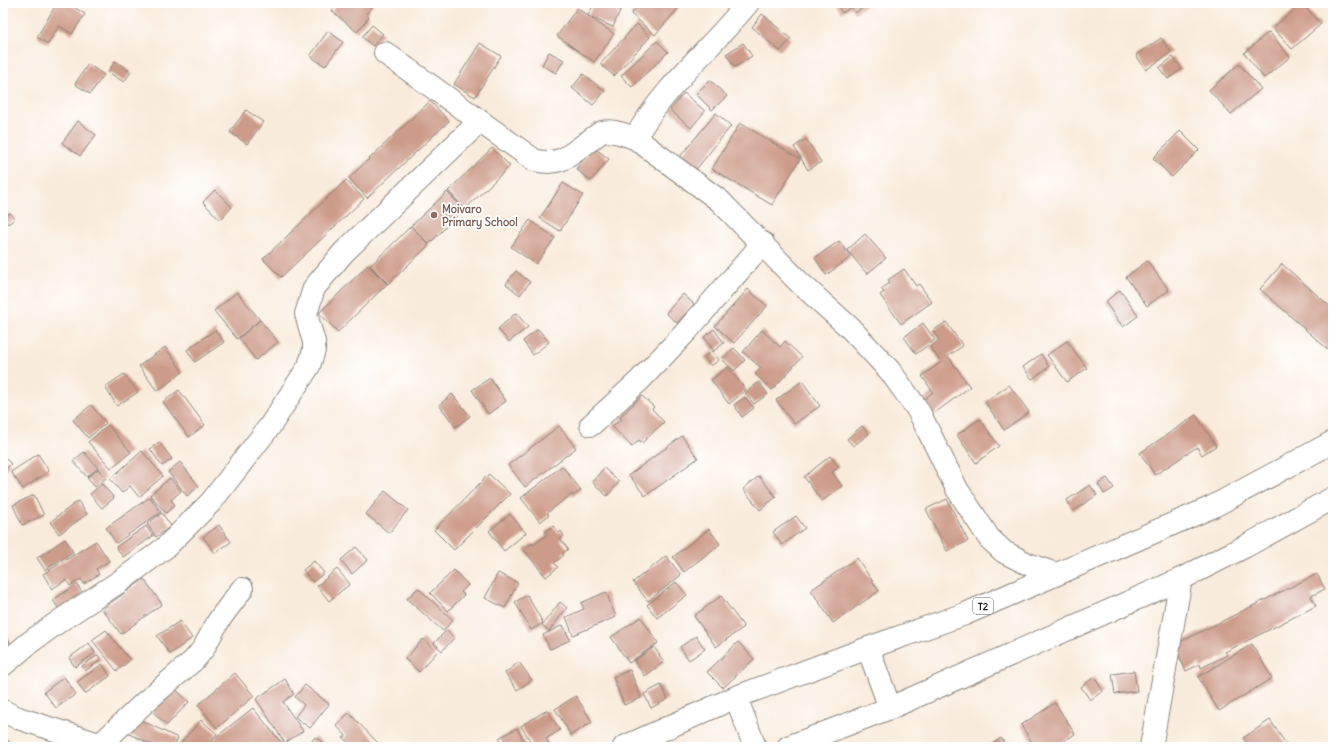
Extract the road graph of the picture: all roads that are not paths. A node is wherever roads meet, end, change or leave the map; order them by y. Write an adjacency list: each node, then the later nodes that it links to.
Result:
1 (748, 3): 4 (main road)
2 (385, 53): 3 (main road)
3 (480, 121): 4 (main road); 13 (main road)
4 (635, 138): 5 (main road)
5 (763, 243): 6 (main road); 9 (main road)
6 (590, 425)
7 (1333, 442): 9 (main road, T2)
8 (1333, 498): 10 (main road)
9 (1056, 574): 12 (main road, T2)
10 (1182, 579): 15 (main road); 21 (main road)
11 (242, 589): 17 (main road)
12 (868, 648): 14 (main road, T2); 15 (main road)
13 (3, 665)
14 (736, 697): 18 (main road, T2); 19 (main road)
15 (890, 708): 20 (main road)
16 (3, 711): 17 (main road)
17 (104, 746)
18 (624, 747)
19 (755, 747)
20 (788, 747)
21 (1151, 747)

